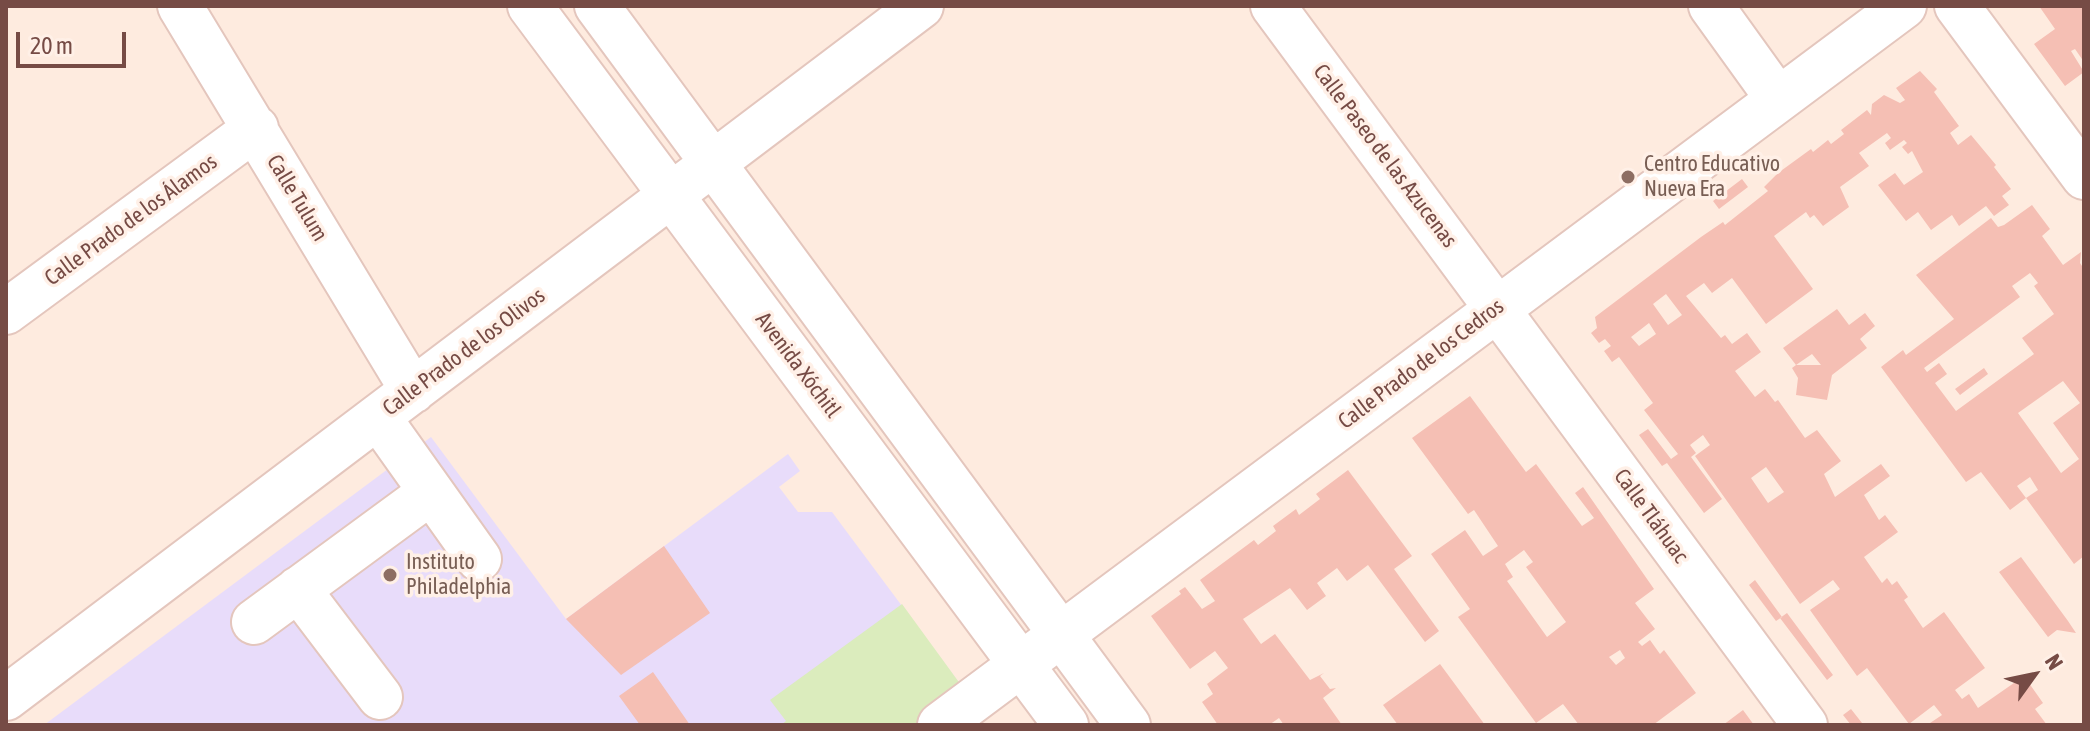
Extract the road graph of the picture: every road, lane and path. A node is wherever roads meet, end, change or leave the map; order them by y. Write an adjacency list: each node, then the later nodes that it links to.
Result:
1 (180, 6): 10 (street, Calle Tulum)
2 (530, 6): 13 (street, Avenida Xóchitl)
3 (597, 6): 11 (street)
4 (921, 6): 11 (street, Calle Prado de los Olivos)
5 (1273, 6): 14 (street, Calle Paseo de las Azucenas)
6 (1711, 6): 9 (street)
7 (1904, 6): 9 (street, Calle Prado de los Cedros)
8 (1957, 6): 12 (street)
9 (1778, 99): 14 (street, Calle Prado de los Cedros)
10 (256, 128): 15 (street, Calle Prado de los Álamos); 16 (street, Calle Tulum)
11 (712, 163): 13 (street, Calle Prado de los Olivos); 22 (street)
12 (2084, 177)
13 (670, 195): 16 (street, Calle Prado de los Olivos); 23 (street, Avenida Xóchitl)
14 (1497, 307): 22 (street, Calle Prado de los Cedros); 29 (street, Calle Tláhuac)
15 (6, 312)
16 (413, 391): 17 (street, Calle Prado de los Olivos)
17 (378, 417): 18 (street); 25 (street, Calle Prado de los Olivos)
18 (431, 492): 19 (street); 20 (street)
19 (479, 559)
20 (298, 589): 21 (street); 24 (street)
21 (254, 622)
22 (1064, 635): 23 (street, Calle Prado de los Cedros); 28 (street)
23 (1024, 664): 26 (street, Calle Prado de los Cedros); 27 (street, Avenida Xóchitl)
24 (380, 697)
25 (6, 698)
26 (940, 725)
27 (1066, 725)
28 (1128, 725)
29 (1805, 725)

